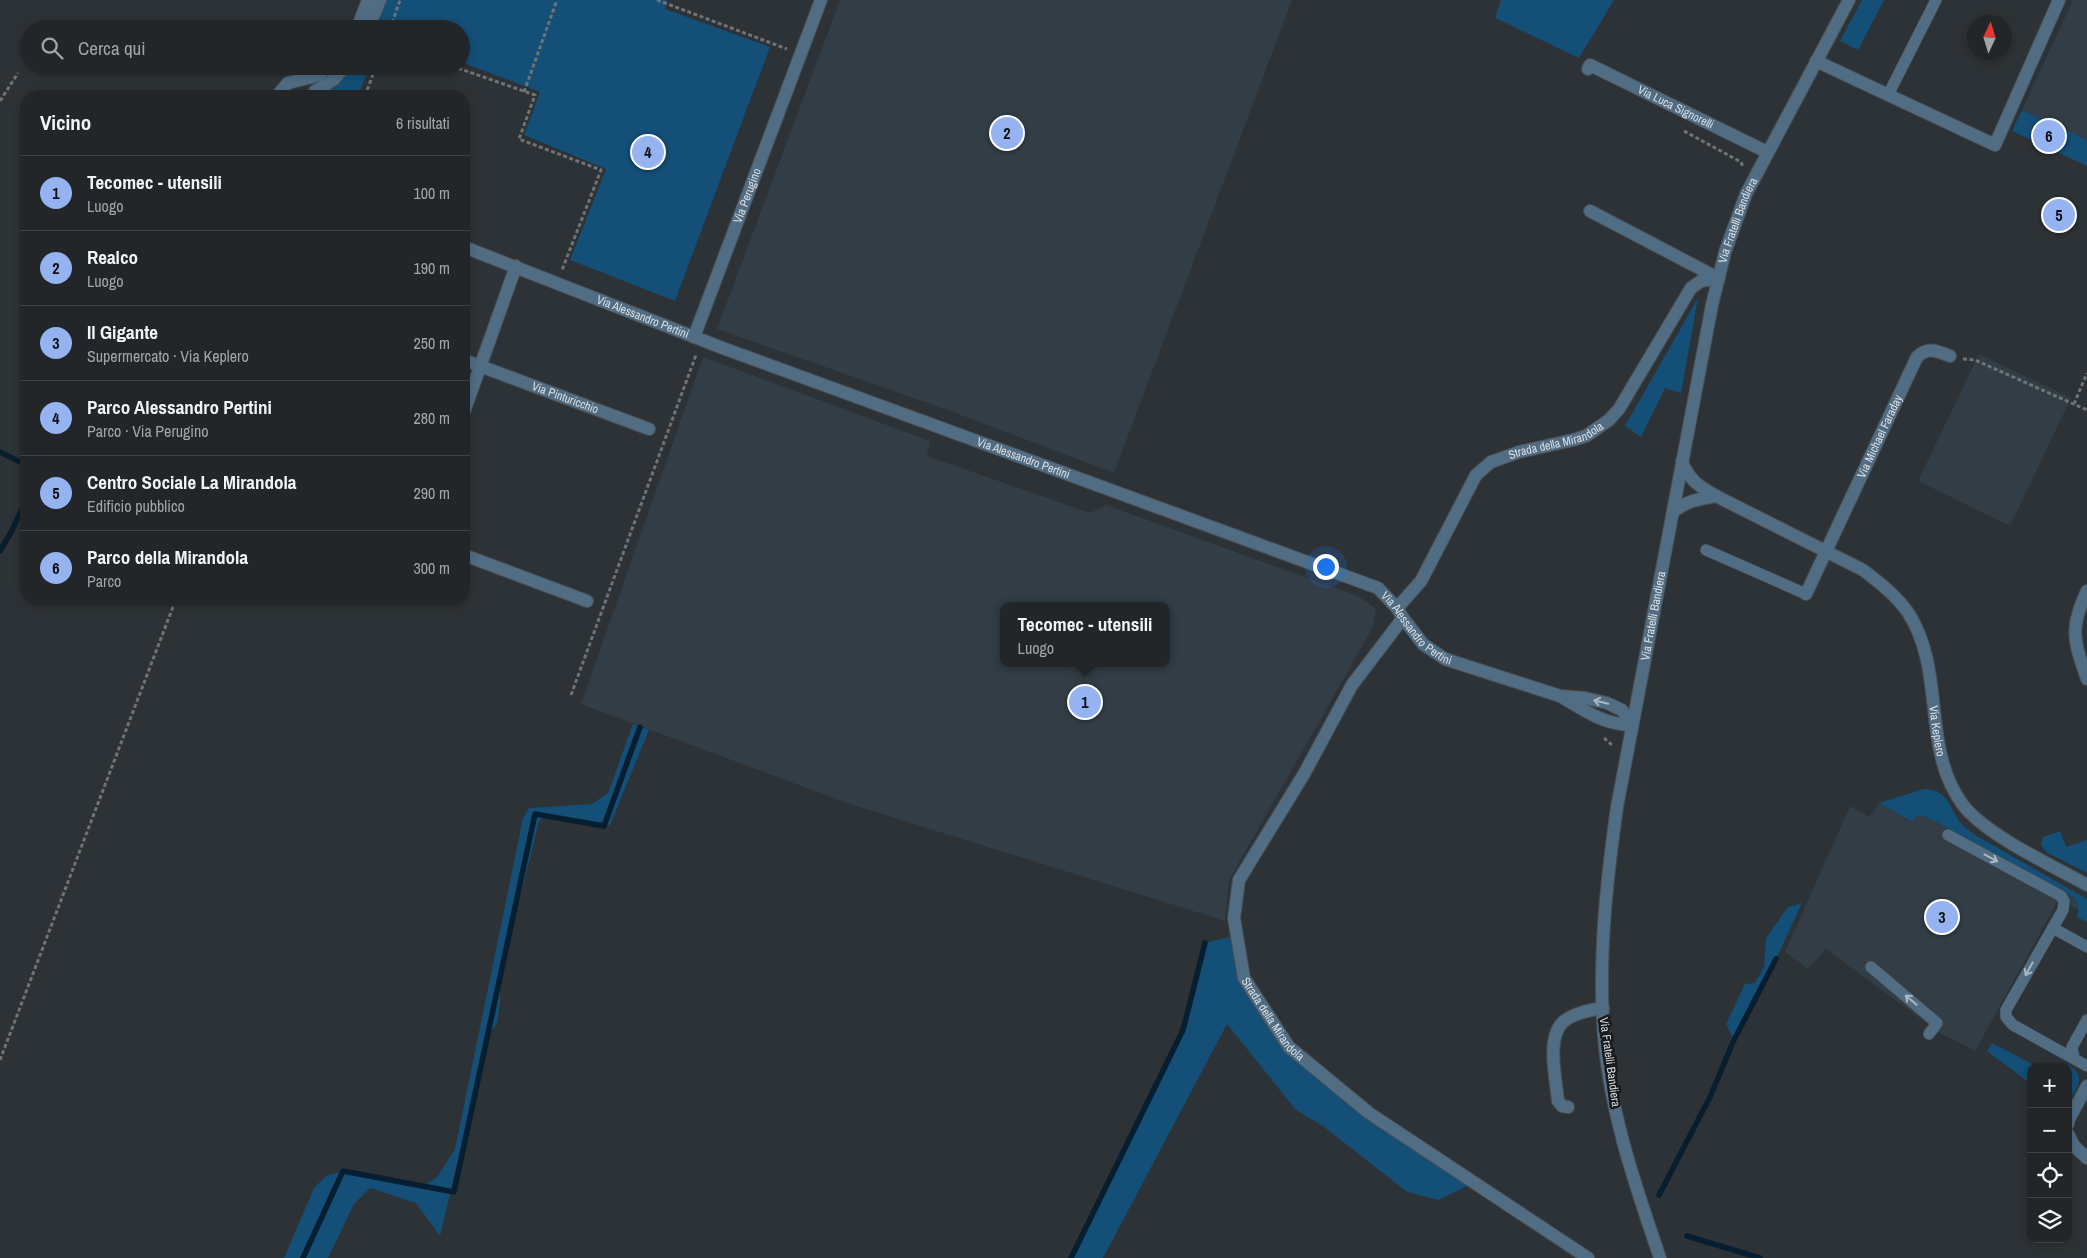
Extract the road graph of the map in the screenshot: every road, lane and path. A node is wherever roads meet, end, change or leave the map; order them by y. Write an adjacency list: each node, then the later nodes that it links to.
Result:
1 (368, 0): 10 (street)
2 (380, 0): 11 (street)
3 (400, 0): 12 (path)
4 (557, 0): 24 (path)
5 (657, 0): 13 (path)
6 (821, 0): 13 (street, Via Perugino)
7 (1850, 0): 14 (street, Via Fratelli Bandiera)
8 (1936, 0): 25 (lane)
9 (2058, 0): 25 (street)
10 (360, 20)
11 (372, 20)
12 (393, 20)
13 (801, 54): 33 (street, Via Perugino)
14 (1816, 61): 25 (street); 27 (street, Via Fratelli Bandiera)
15 (1588, 69): 27 (street, Via Luca Signorelli)
16 (470, 72): 24 (path)
17 (18, 73): 26 (path)
18 (319, 75): 21 (street)
19 (338, 75): 22 (street)
20 (373, 75): 23 (path)
21 (282, 90)
22 (317, 90)
23 (367, 90)
24 (524, 92): 32 (path)
25 (1888, 95)
26 (0, 101)
27 (1767, 152): 31 (street, Via Fratelli Bandiera)
28 (1590, 211): 31 (street)
29 (470, 249): 30 (street, Via Alessandro Pertini)
30 (516, 266): 32 (street, Via Alessandro Pertini); 36 (street)
31 (1719, 278): 42 (street, Via Fratelli Bandiera); 52 (street, Strada della Mirandola)
32 (558, 283): 33 (street, Via Alessandro Pertini)
33 (698, 338): 52 (street, Via Alessandro Pertini); 54 (path)
34 (1950, 356): 39 (path); 46 (street, Via Michael Faraday)
35 (470, 362): 36 (street, Via Pinturicchio)
36 (480, 366): 38 (street); 41 (street, Via Pinturicchio)
37 (2087, 373): 39 (path)
38 (470, 395)
39 (2074, 404): 40 (path)
40 (2087, 410)
41 (650, 429)
42 (1682, 462): 43 (street, Via Keplero); 44 (street, Via Fratelli Bandiera)
43 (1716, 496): 44 (street); 46 (street, Via Keplero)
44 (1673, 512): 56 (street, Via Fratelli Bandiera)
45 (1706, 550): 49 (lane)
46 (1826, 550): 49 (street); 58 (street, Via Keplero)
47 (470, 557): 50 (street)
48 (2087, 591): 53 (street)
49 (1806, 594)
50 (588, 601)
51 (174, 605): 66 (path)
52 (1400, 613): 55 (street, Via Alessandro Pertini); 73 (street, Strada della Mirandola)
53 (2087, 679)
54 (571, 695)
55 (1560, 696): 56 (street, Via Alessandro Pertini); 56 (street, Via Alessandro Pertini, one-way to 55)
56 (1632, 725): 62 (street, Via Fratelli Bandiera)
57 (1948, 835): 59 (lane, one-way to 59)
58 (2087, 885)
59 (2052, 928): 60 (lane); 65 (lane, one-way to 65)
60 (2087, 947)
61 (1871, 967): 64 (lane, one-way to 61)
62 (1603, 1008): 69 (street); 74 (street, Via Fratelli Bandiera)
63 (2087, 1020): 65 (lane)
64 (1929, 1034)
65 (2074, 1058): 67 (lane)
66 (0, 1060)
67 (2087, 1066)
68 (2087, 1086): 70 (street)
69 (1568, 1107)
70 (2072, 1114)
71 (2072, 1142): 72 (street)
72 (2087, 1158)
73 (1588, 1258)
74 (1660, 1258)

